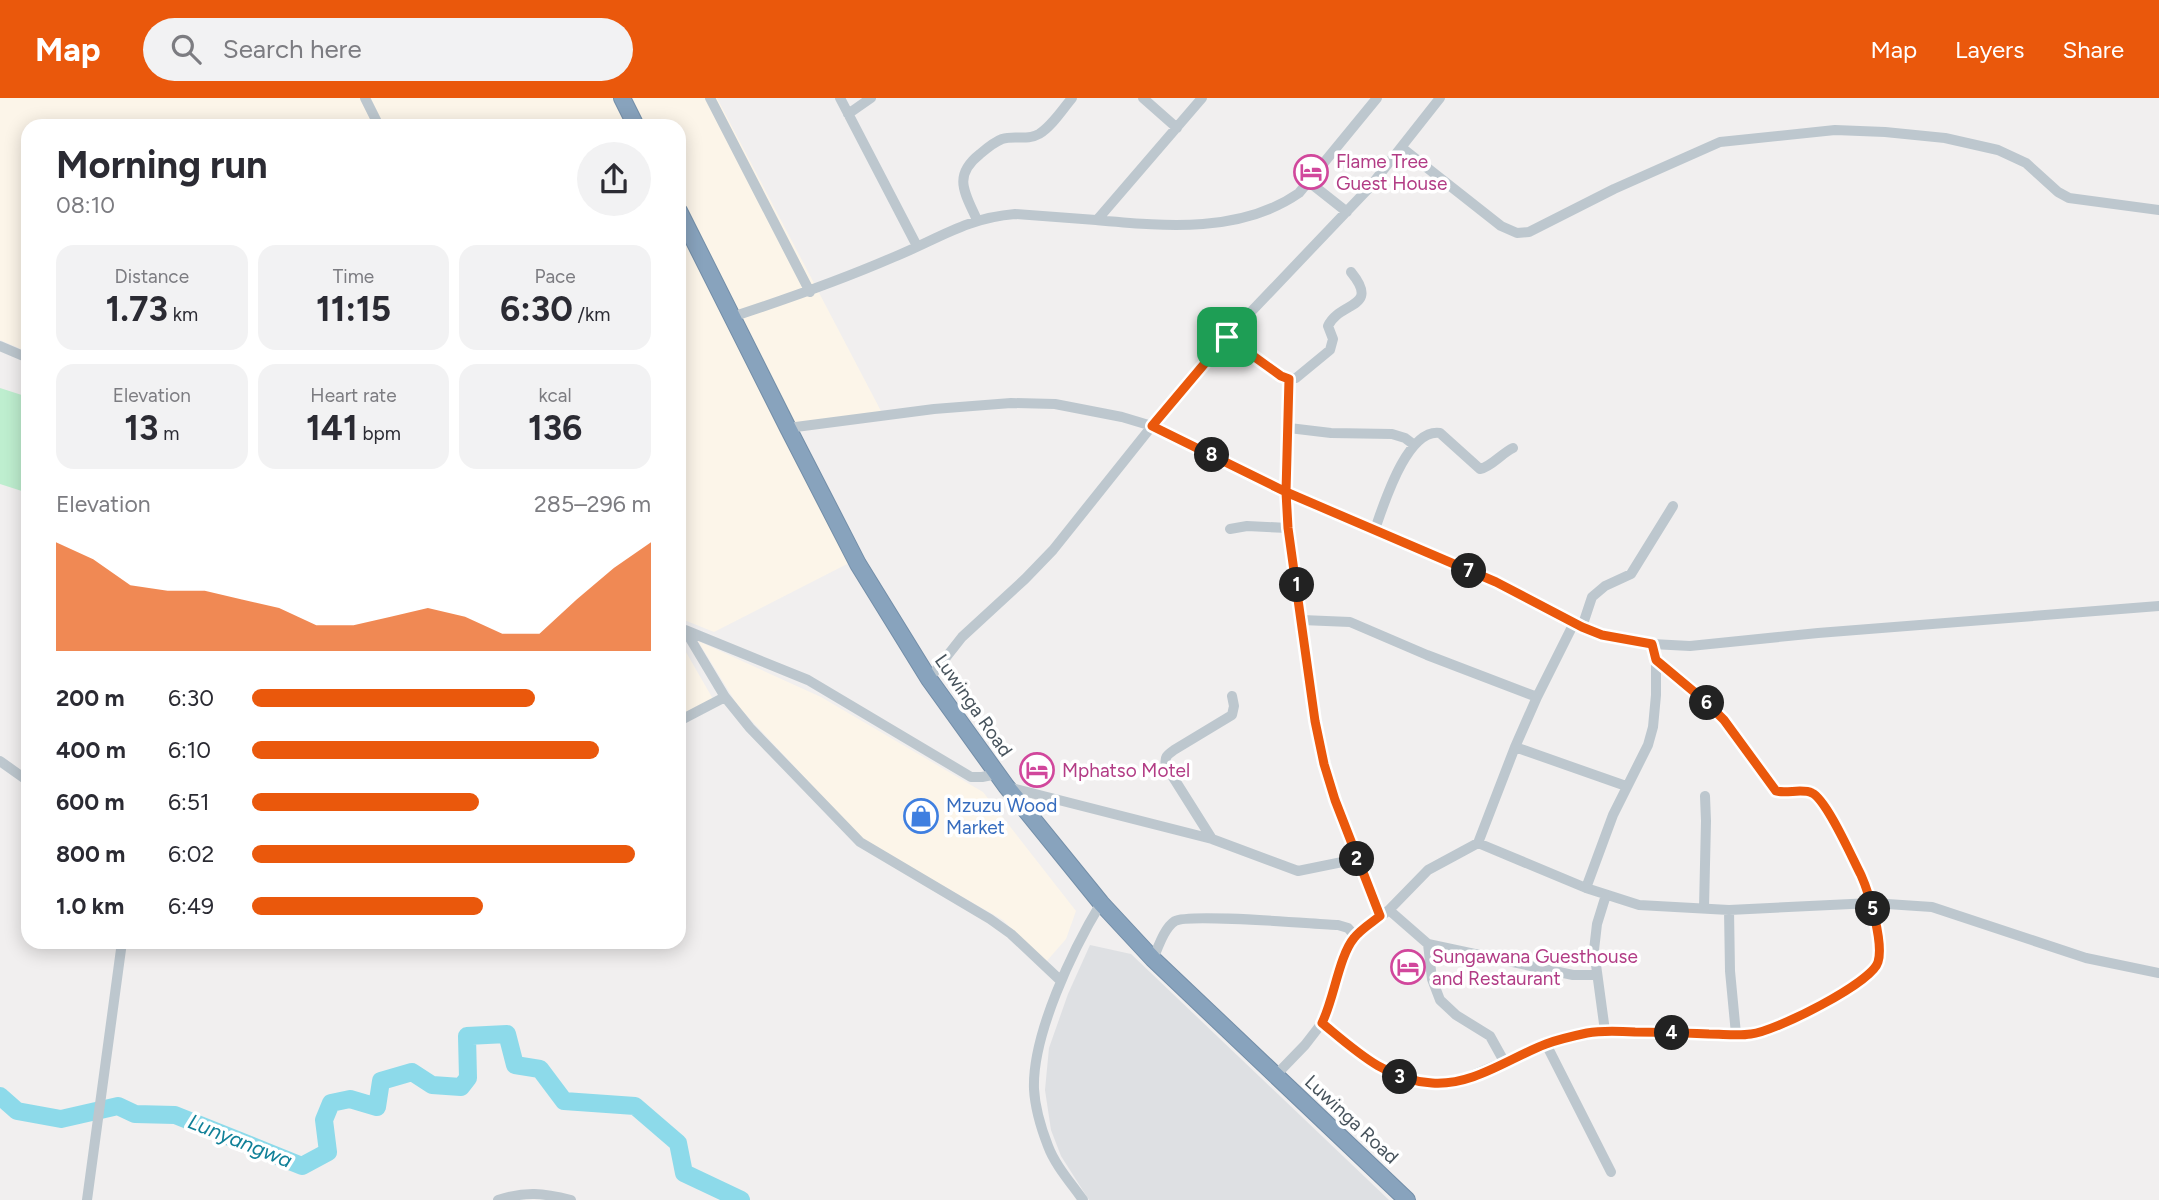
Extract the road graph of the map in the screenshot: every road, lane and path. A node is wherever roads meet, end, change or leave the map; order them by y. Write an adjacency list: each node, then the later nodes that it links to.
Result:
1 (365, 98): 12 (street)
2 (622, 98): 13 (highway)
3 (710, 98): 24 (street)
4 (840, 98): 11 (street)
5 (871, 98): 11 (street)
6 (1072, 98): 19 (street)
7 (1143, 98): 14 (street)
8 (1202, 98): 14 (street)
9 (1377, 98): 16 (street)
10 (1440, 98): 15 (street)
11 (848, 114): 22 (street)
12 (376, 119)
13 (632, 119)
14 (1177, 128): 20 (street)
15 (1402, 148): 17 (street); 18 (street)
16 (1308, 182): 18 (street); 20 (street)
17 (2159, 210)
18 (1347, 212): 26 (street)
19 (977, 220): 20 (street); 22 (street)
20 (1097, 220)
21 (686, 225): 25 (highway, Luwinga Road)
22 (917, 246): 24 (street)
23 (1351, 272): 29 (street)
24 (810, 292): 25 (street)
25 (732, 317): 31 (highway, Luwinga Road)
26 (1227, 337): 29 (street); 30 (street)
27 (0, 346): 28 (street)
28 (21, 355)
29 (1289, 379): 32 (street)
30 (1152, 426): 31 (street); 35 (street); 47 (street)
31 (788, 428): 47 (highway, Luwinga Road)
32 (1289, 428): 33 (street); 35 (street)
33 (1413, 444): 34 (street); 39 (street)
34 (1513, 448)
35 (1286, 492): 37 (street); 39 (street)
36 (1673, 506): 42 (street)
37 (1288, 528): 38 (street); 41 (street)
38 (1230, 529)
39 (1375, 529): 42 (street)
40 (2159, 607): 45 (street)
41 (1302, 620): 50 (street); 60 (street)
42 (1578, 625): 45 (street); 50 (street)
43 (686, 631): 55 (street)
44 (686, 635): 49 (street)
45 (1652, 644): 46 (street)
46 (1656, 660): 56 (street); 64 (street)
47 (929, 679): 55 (highway, Luwinga Road)
48 (1231, 696): 58 (street)
49 (725, 697): 51 (street); 74 (street)
50 (1537, 697): 52 (street)
51 (686, 717)
52 (1515, 747): 56 (street); 59 (street)
53 (0, 761): 54 (street)
54 (21, 776)
55 (1001, 780): 58 (street); 63 (highway, Luwinga Road)
56 (1626, 786): 61 (street)
57 (1705, 796): 65 (street)
58 (1212, 839): 60 (street)
59 (1478, 843): 61 (street); 67 (street)
60 (1357, 859): 67 (street)
61 (1586, 888): 62 (street)
62 (1605, 895): 65 (street); 73 (street)
63 (1101, 903): 71 (highway, Luwinga Road); 74 (street)
64 (1872, 903): 66 (street); 72 (street); 77 (street)
65 (1704, 908): 66 (street)
66 (1729, 910): 77 (street)
67 (1384, 913): 68 (street); 69 (street)
68 (1355, 936): 71 (street); 75 (street)
69 (1428, 944): 73 (street); 79 (street)
70 (121, 949): 82 (street)
71 (1153, 959): 80 (highway, Luwinga Road)
72 (2159, 972)
73 (1596, 975): 76 (street)
74 (1061, 981): 85 (street)
75 (1322, 1023): 79 (street); 80 (street)
76 (1605, 1031): 77 (street); 78 (street)
77 (1736, 1034)
78 (1546, 1044): 79 (street); 81 (street)
79 (1505, 1063)
80 (1275, 1076): 86 (highway, Luwinga Road)
81 (1611, 1172)
82 (87, 1200)
83 (498, 1200): 84 (street)
84 (571, 1200)
85 (1083, 1200)
86 (1407, 1200)

